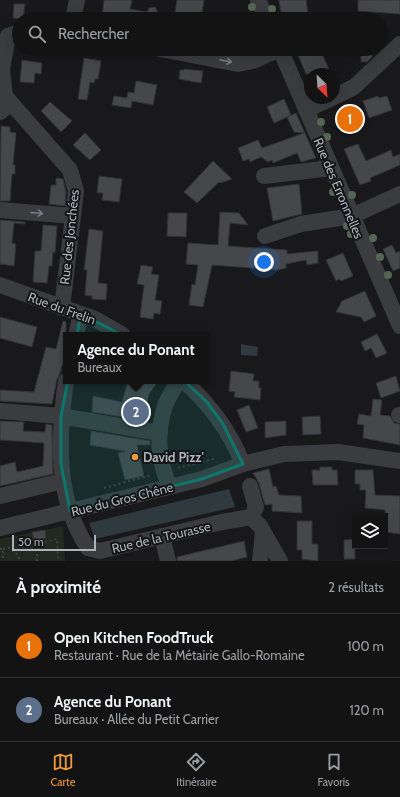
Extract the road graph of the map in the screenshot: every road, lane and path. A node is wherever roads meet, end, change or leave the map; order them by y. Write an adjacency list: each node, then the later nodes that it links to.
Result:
1 (77, 0): 3 (street)
2 (258, 0): 4 (street)
3 (74, 12)
4 (264, 12)
5 (12, 35): 14 (street, Rue des Jonchées)
6 (400, 44): 7 (street)
7 (388, 55)
8 (196, 56): 9 (street, one-way to 9)
9 (264, 56)
10 (283, 56): 15 (street, Rue des Erronnelles)
11 (387, 56): 12 (street)
12 (340, 94)
13 (318, 104): 15 (street)
14 (6, 107): 20 (street, Rue des Jonchées)
15 (306, 110): 16 (street, Rue des Erronnelles)
16 (331, 168): 17 (street); 21 (street, Rue des Erronnelles)
17 (264, 176)
18 (400, 194): 21 (street)
19 (0, 210): 20 (street, one-way to 20)
20 (73, 216): 25 (street, Rue des Jonchées)
21 (352, 216): 22 (street); 24 (street, Rue des Erronnelles)
22 (265, 236)
23 (0, 285): 25 (street, Rue du Frelin)
24 (394, 297): 27 (street, Rue des Erronnelles)
25 (62, 308): 26 (street, Rue du Frelin)
26 (81, 314): 28 (street); 29 (street, Rue du Frelin)
27 (400, 326)
28 (77, 332)
29 (118, 332)
30 (66, 384): 34 (street)
31 (176, 384): 35 (street)
32 (187, 384): 37 (street)
33 (0, 411): 34 (street)
34 (61, 416): 35 (street); 38 (street)
35 (160, 433): 40 (street)
36 (400, 461): 37 (street, Rue du Gros Chêne)
37 (243, 464): 40 (street, Rue du Gros Chêne)
38 (63, 481): 41 (street); 42 (street)
39 (250, 486): 43 (street)
40 (170, 487): 42 (street, Rue du Gros Chêne)
41 (0, 496)
42 (70, 511): 44 (street, Rue du Gros Chêne); 46 (street, Rue de la Tourasse)
43 (251, 517): 45 (street); 46 (street, Rue de la Tourasse)
44 (0, 528)
45 (263, 532): 53 (street); 54 (street)
46 (162, 536): 52 (street)
47 (2, 549): 48 (path); 49 (path)
48 (4, 561)
49 (19, 561)
50 (38, 561): 51 (path)
51 (58, 561)
52 (168, 561)
53 (260, 561)
54 (280, 561)

